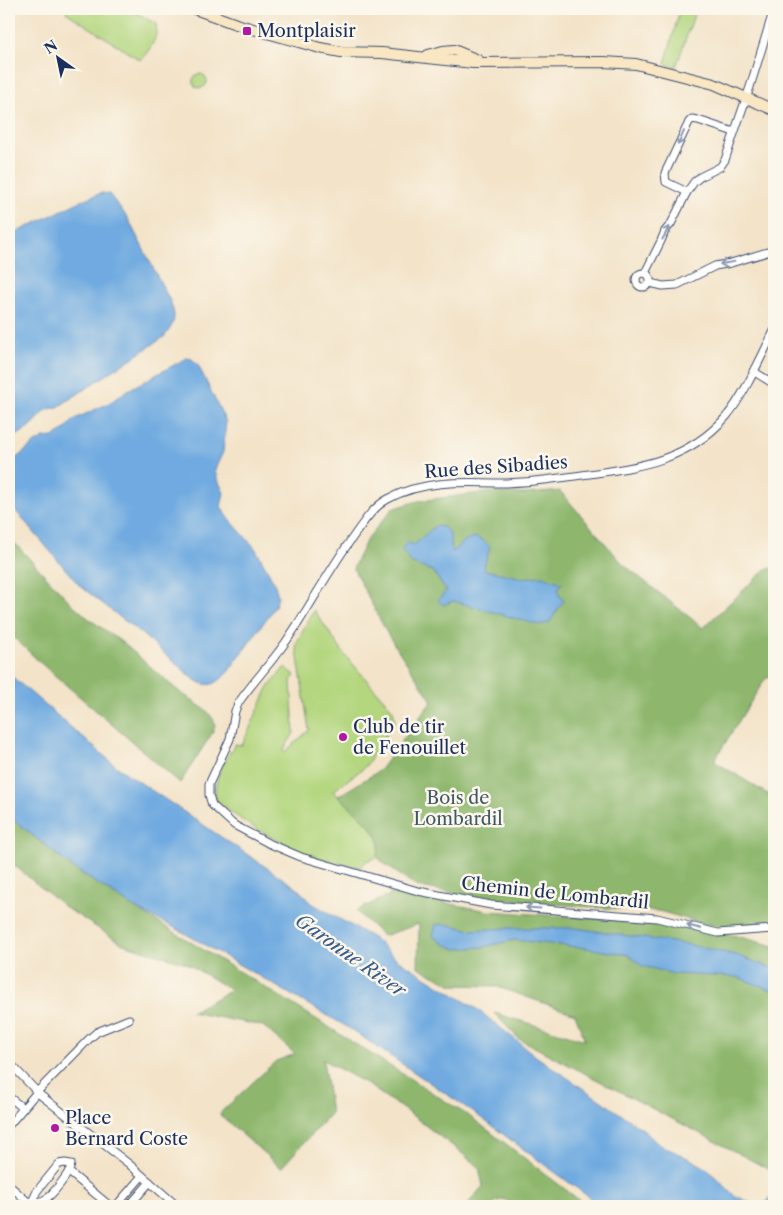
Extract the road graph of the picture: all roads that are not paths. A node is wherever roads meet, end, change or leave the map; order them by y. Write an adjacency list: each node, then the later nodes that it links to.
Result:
1 (195, 9): 3 (main road)
2 (774, 9): 3 (street)
3 (746, 98): 4 (main road); 5 (street)
4 (774, 110)
5 (734, 132): 6 (street); 6 (street, one-way to 6)
6 (687, 192): 8 (street, one-way to 6)
7 (774, 250): 9 (street, one-way to 9)
8 (645, 273): 9 (street); 9 (street)
9 (650, 283)
10 (774, 331): 11 (street, Rue des Sibadies)
11 (753, 371): 12 (street); 13 (street, Rue des Sibadies)
12 (774, 384)
13 (235, 711): 14 (street, Chemin de Lombardil, one-way to 13)
14 (774, 929)
15 (129, 1019): 17 (street)
16 (9, 1062): 17 (street)
17 (37, 1092): 19 (street); 22 (street)
18 (9, 1097): 19 (street)
19 (23, 1108): 20 (street)
20 (9, 1125)
21 (69, 1172): 25 (street); 25 (street); 26 (street)
22 (142, 1176): 23 (street); 27 (street)
23 (150, 1182): 28 (street); 29 (street)
24 (9, 1184): 25 (street)
25 (32, 1202)
26 (110, 1206)
27 (116, 1206)
28 (129, 1206)
29 (178, 1206)

